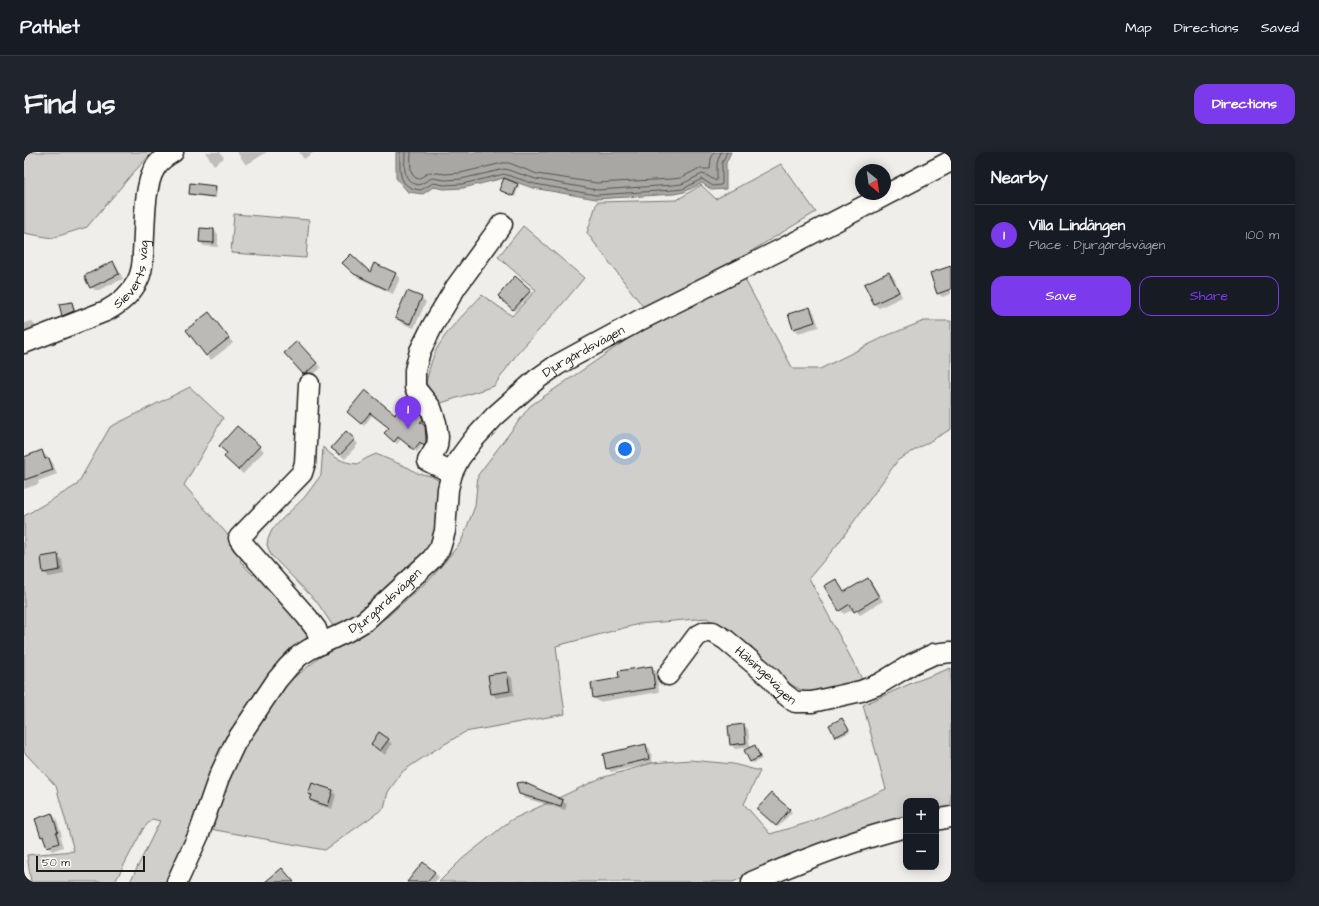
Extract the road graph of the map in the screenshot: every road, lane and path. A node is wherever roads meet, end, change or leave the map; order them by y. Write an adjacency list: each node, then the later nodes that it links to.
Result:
1 (173, 152): 4 (street, Sieverts väg)
2 (951, 161): 6 (street, Djurgårdsvägen)
3 (502, 224): 6 (street)
4 (24, 343)
5 (309, 384): 7 (street)
6 (452, 473): 7 (street, Djurgårdsvägen)
7 (321, 644): 13 (street, Djurgårdsvägen)
8 (951, 652): 9 (street, Hälsingevägen)
9 (668, 675)
10 (951, 817): 11 (street)
11 (939, 819)
12 (903, 828): 14 (street)
13 (177, 882)
14 (752, 882)

